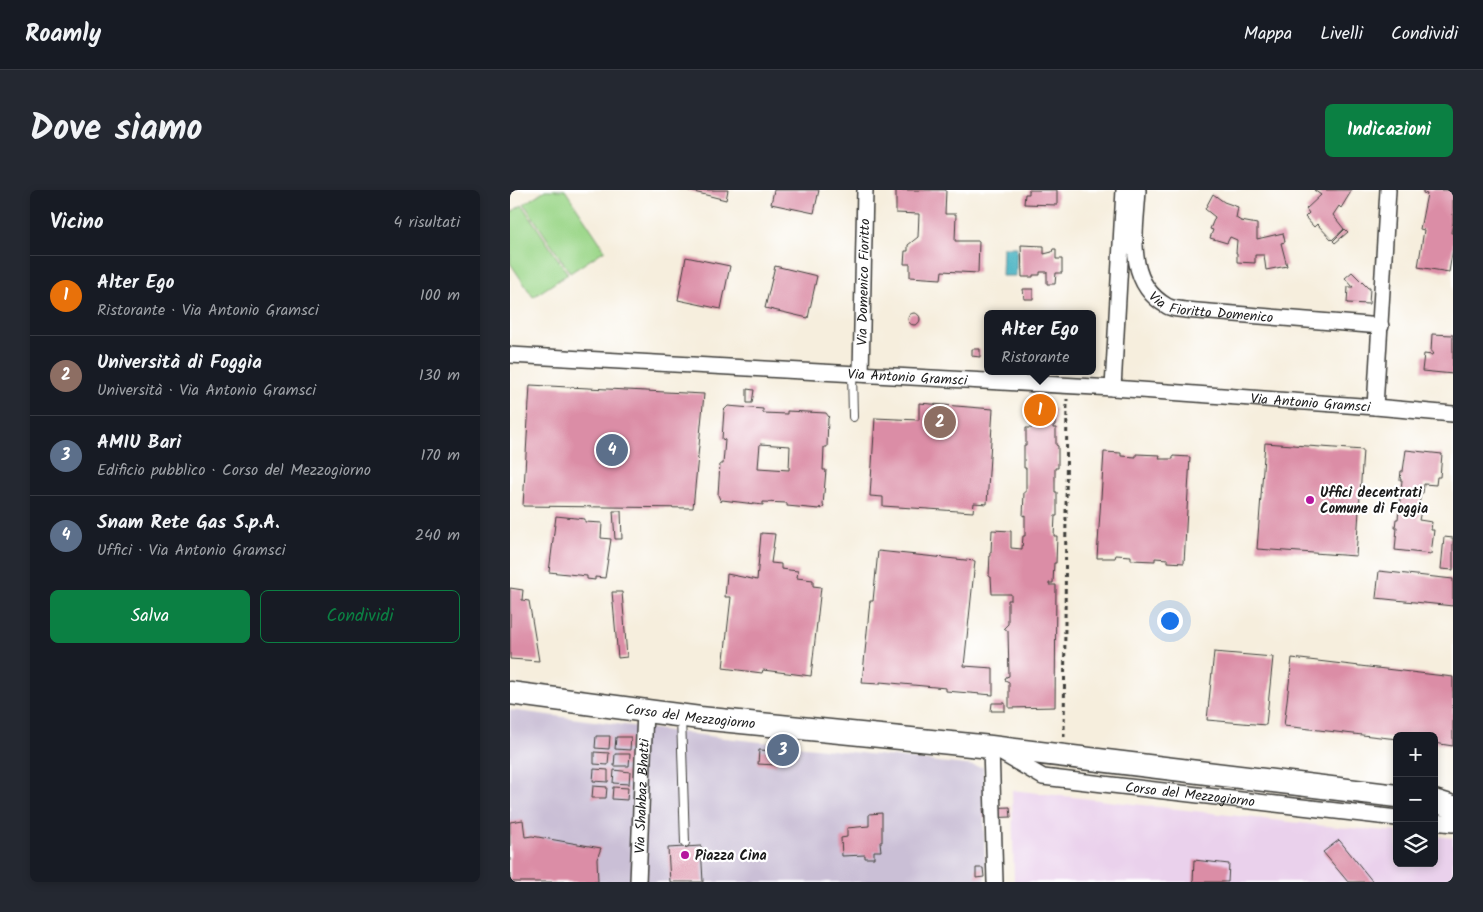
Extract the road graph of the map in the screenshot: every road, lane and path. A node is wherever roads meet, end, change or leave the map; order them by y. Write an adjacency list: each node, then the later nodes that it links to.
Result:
1 (865, 190): 7 (street, Via Domenico Fioritto)
2 (1124, 190): 9 (street)
3 (1138, 190): 5 (street, Via Fioritto Domenico)
4 (1388, 190): 5 (street)
5 (1380, 326): 10 (street)
6 (510, 355): 7 (street, Via Antonio Gramsci)
7 (857, 373): 8 (street, Via Antonio Gramsci); 12 (lane)
8 (1067, 386): 9 (street, Via Antonio Gramsci); 17 (path)
9 (1112, 388): 10 (street, Via Antonio Gramsci)
10 (1375, 407): 11 (street, Via Antonio Gramsci)
11 (1453, 414)
12 (853, 417)
13 (510, 693): 14 (main road, Corso del Mezzogiorno)
14 (645, 711): 15 (main road, Corso del Mezzogiorno); 29 (street, Via Shahbaz Bhatti)
15 (681, 715): 16 (main road, Corso del Mezzogiorno); 28 (lane)
16 (991, 747): 17 (main road, Corso del Mezzogiorno); 24 (street, Corso del Mezzogiorno); 30 (street)
17 (1064, 756): 18 (main road, Corso del Mezzogiorno)
18 (1393, 796)
19 (1438, 801): 22 (main road)
20 (1393, 802): 24 (street)
21 (1438, 802): 23 (main road)
22 (1453, 802)
23 (1453, 807)
24 (1311, 808): 25 (street, Corso del Mezzogiorno)
25 (1393, 818)
26 (1438, 822): 27 (street)
27 (1453, 824)
28 (685, 843)
29 (638, 882)
30 (995, 882)

